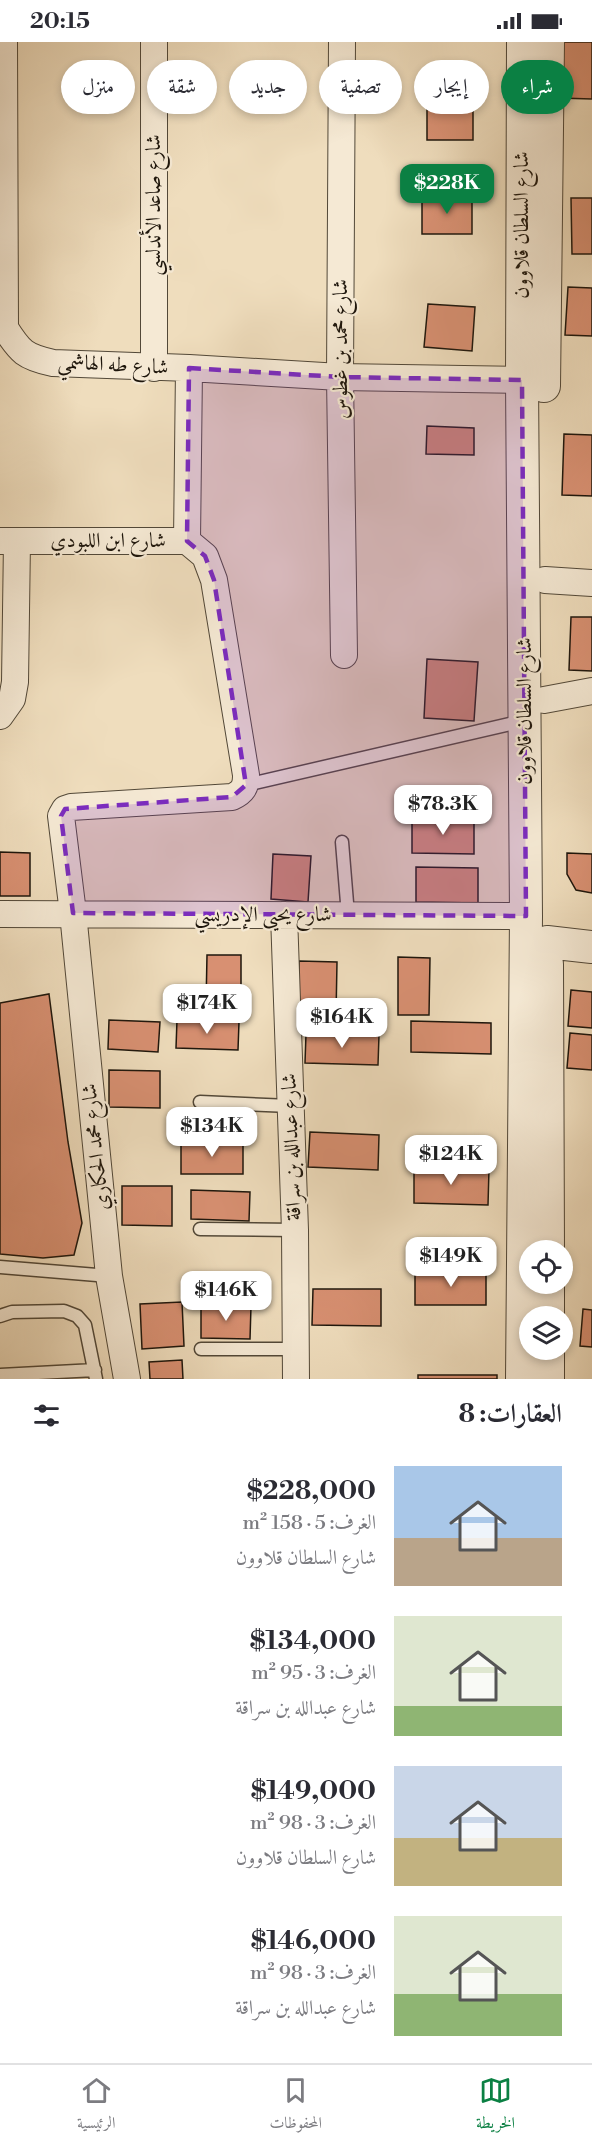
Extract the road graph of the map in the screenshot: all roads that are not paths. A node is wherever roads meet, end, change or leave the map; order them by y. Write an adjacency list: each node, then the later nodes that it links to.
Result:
1 (4, 42): 6 (street, شارع طه الهاشمي)
2 (154, 42): 6 (street, شارع صاعد الأندلسي)
3 (342, 42): 8 (street, شارع محمد بن غطوس)
4 (523, 42): 9 (street, شارع السلطان قلاوون)
5 (548, 42): 12 (street, شارع السلطان قلاوون)
6 (154, 368): 7 (street, شارع طه الهاشمي)
7 (189, 368): 8 (street, شارع طه الهاشمي); 11 (street, شارع ابن اللبودي)
8 (340, 378): 9 (street, شارع طه الهاشمي); 14 (street, شارع محمد بن غطوس)
9 (522, 380): 16 (street, شارع السلطان قلاوون)
10 (8, 541): 11 (street, شارع ابن اللبودي); 17 (street)
11 (187, 541): 18 (street)
12 (544, 580): 13 (street); 16 (street, شارع السلطان قلاوون)
13 (592, 583)
14 (344, 656)
15 (592, 691): 16 (street)
16 (535, 710): 18 (lane); 24 (street, شارع السلطان قلاوون); 25 (street, شارع السلطان قلاوون)
17 (0, 716)
18 (246, 785): 20 (street, شارع محمد الحكاري)
19 (342, 842): 23 (lane)
20 (73, 913): 21 (street, شارع يحيى الإدريسي); 22 (street, شارع يحيى الإدريسي); 33 (street, شارع محمد الحكاري)
21 (0, 914)
22 (284, 915): 23 (street, شارع يحيى الإدريسي); 28 (street, شارع عبدالله بن سراقة)
23 (348, 915): 24 (street, شارع يحيى الإدريسي)
24 (526, 916): 42 (street, شارع السلطان قلاوون)
25 (547, 942): 26 (street); 31 (street, شارع السلطان قلاوون)
26 (592, 947)
27 (200, 1102): 28 (lane)
28 (290, 1106): 30 (street, شارع عبدالله بن سراقة)
29 (200, 1229): 30 (lane)
30 (295, 1230): 36 (street, شارع عبدالله بن سراقة)
31 (548, 1240)
32 (0, 1267): 33 (lane)
33 (109, 1276): 40 (street, شارع محمد الحكاري)
34 (0, 1316): 39 (lane)
35 (201, 1349): 36 (lane)
36 (296, 1349): 41 (street, شارع عبدالله بن سراقة)
37 (548, 1360): 43 (street)
38 (0, 1375): 39 (lane)
39 (95, 1375)
40 (127, 1379)
41 (296, 1379)
42 (522, 1379)
43 (548, 1379)

